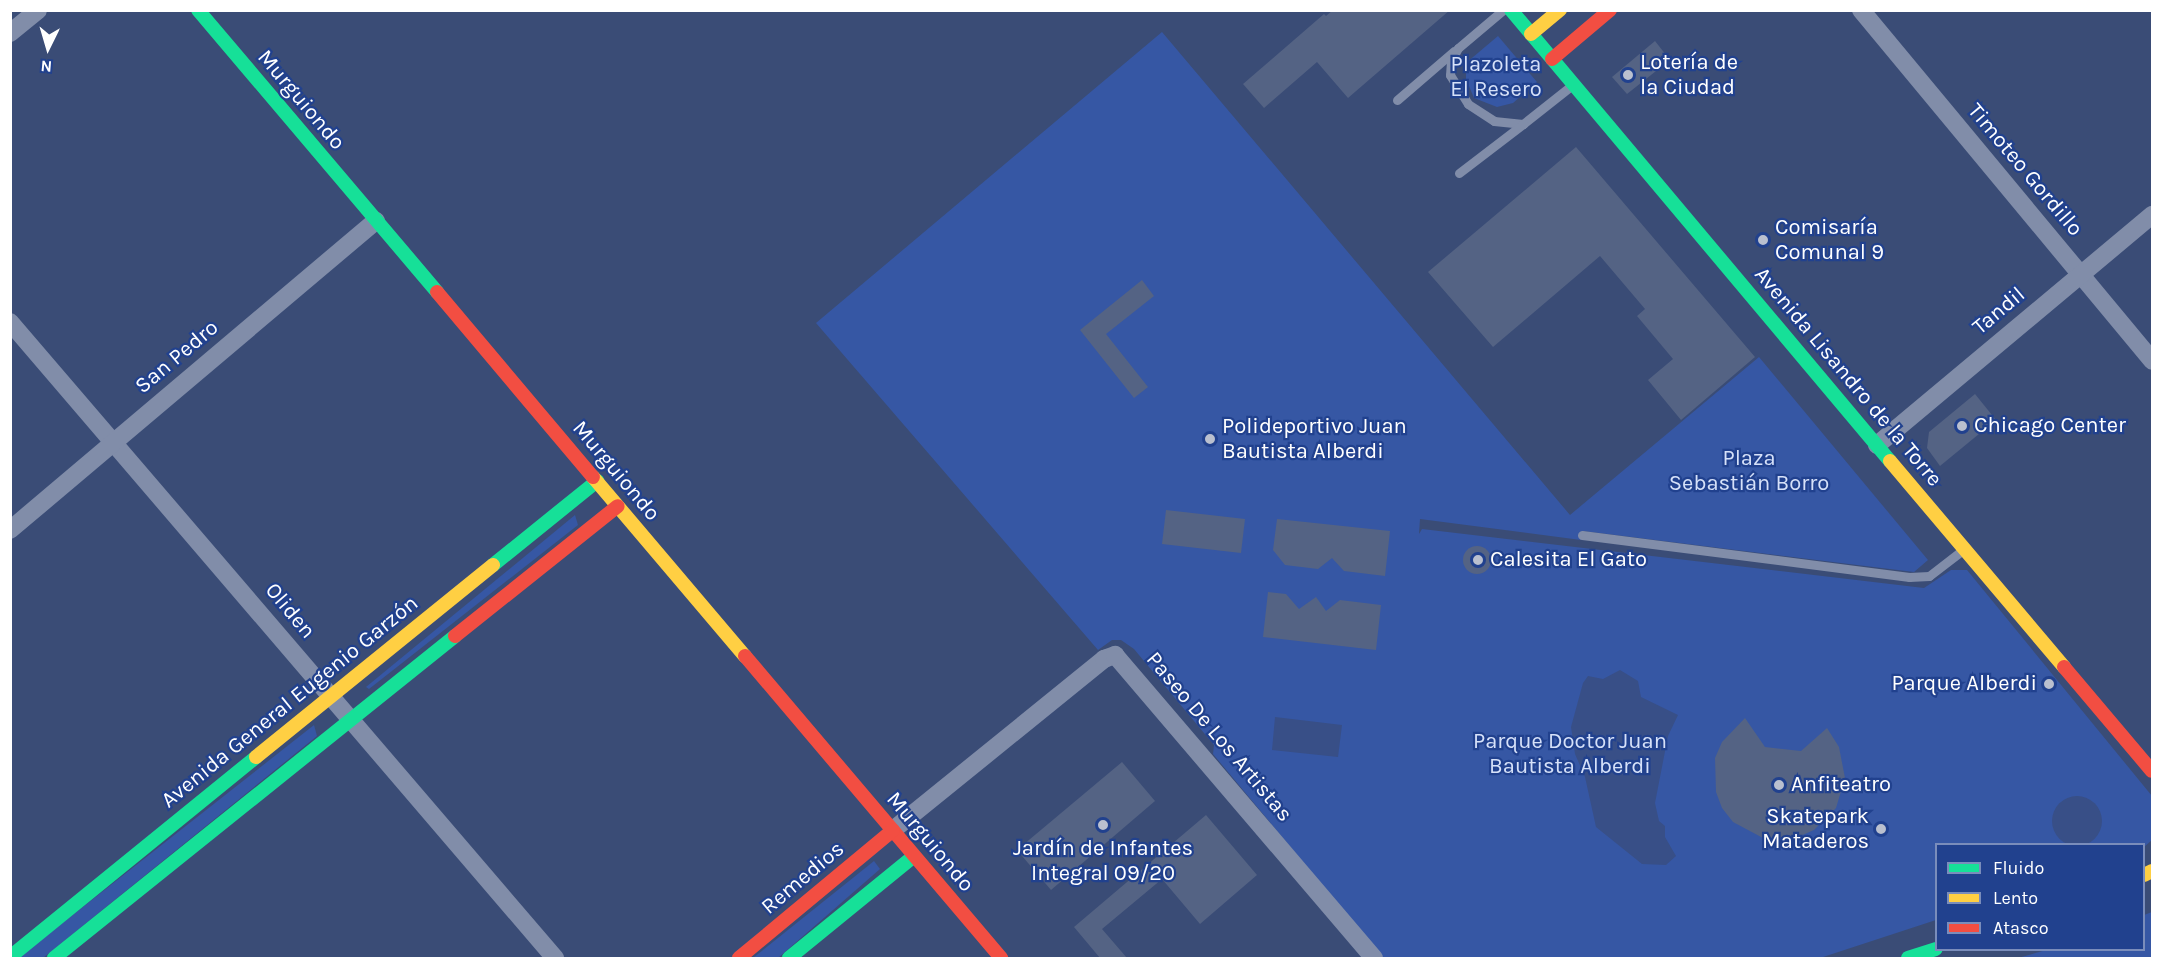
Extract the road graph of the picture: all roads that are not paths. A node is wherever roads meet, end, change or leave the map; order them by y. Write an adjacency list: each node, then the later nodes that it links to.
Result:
1 (38, 10): 8 (street)
2 (198, 10): 17 (street, Murguiondo)
3 (1503, 10): 10 (lane)
4 (1511, 10): 9 (street, Avenida Lisandro de la Torre)
5 (1560, 10): 9 (street)
6 (1610, 10): 11 (street)
7 (1861, 10): 18 (street, Timoteo Gordillo)
8 (10, 33)
9 (1531, 34): 11 (street, Avenida Lisandro de la Torre)
10 (1458, 48): 13 (lane); 14 (lane)
11 (1552, 59): 12 (street, Avenida Lisandro de la Torre)
12 (1573, 84): 14 (lane); 22 (street, Avenida Lisandro de la Torre)
13 (1397, 100)
14 (1523, 124): 15 (lane)
15 (1460, 173)
16 (2152, 215): 18 (street, Tandil)
17 (375, 221): 21 (street, San Pedro); 23 (street, Murguiondo)
18 (2081, 274): 20 (street, Timoteo Gordillo); 22 (street, Tandil)
19 (10, 322): 21 (street, Oliden)
20 (2152, 361)
21 (114, 442): 25 (street, San Pedro); 28 (street, Oliden)
22 (1877, 445): 27 (street, Avenida Lisandro de la Torre)
23 (597, 482): 24 (street, Murguiondo); 28 (street, Avenida General Eugenio Garzón)
24 (618, 506): 29 (street); 31 (street, Murguiondo)
25 (10, 530)
26 (1582, 536): 27 (lane)
27 (1966, 548): 30 (street, Avenida Lisandro de la Torre)
28 (330, 696): 29 (street, Oliden); 34 (street, Avenida General Eugenio Garzón)
29 (352, 720): 35 (street); 36 (street, Oliden)
30 (2152, 771)
31 (893, 830): 32 (street, Murguiondo); 37 (street, Remedios); 40 (street, Paseo De Los Artistas)
32 (914, 856): 38 (street); 39 (street, Murguiondo)
33 (1935, 949): 41 (street)
34 (10, 957)
35 (54, 958)
36 (555, 958)
37 (739, 958)
38 (789, 958)
39 (1001, 958)
40 (1374, 958)
41 (1908, 958)

